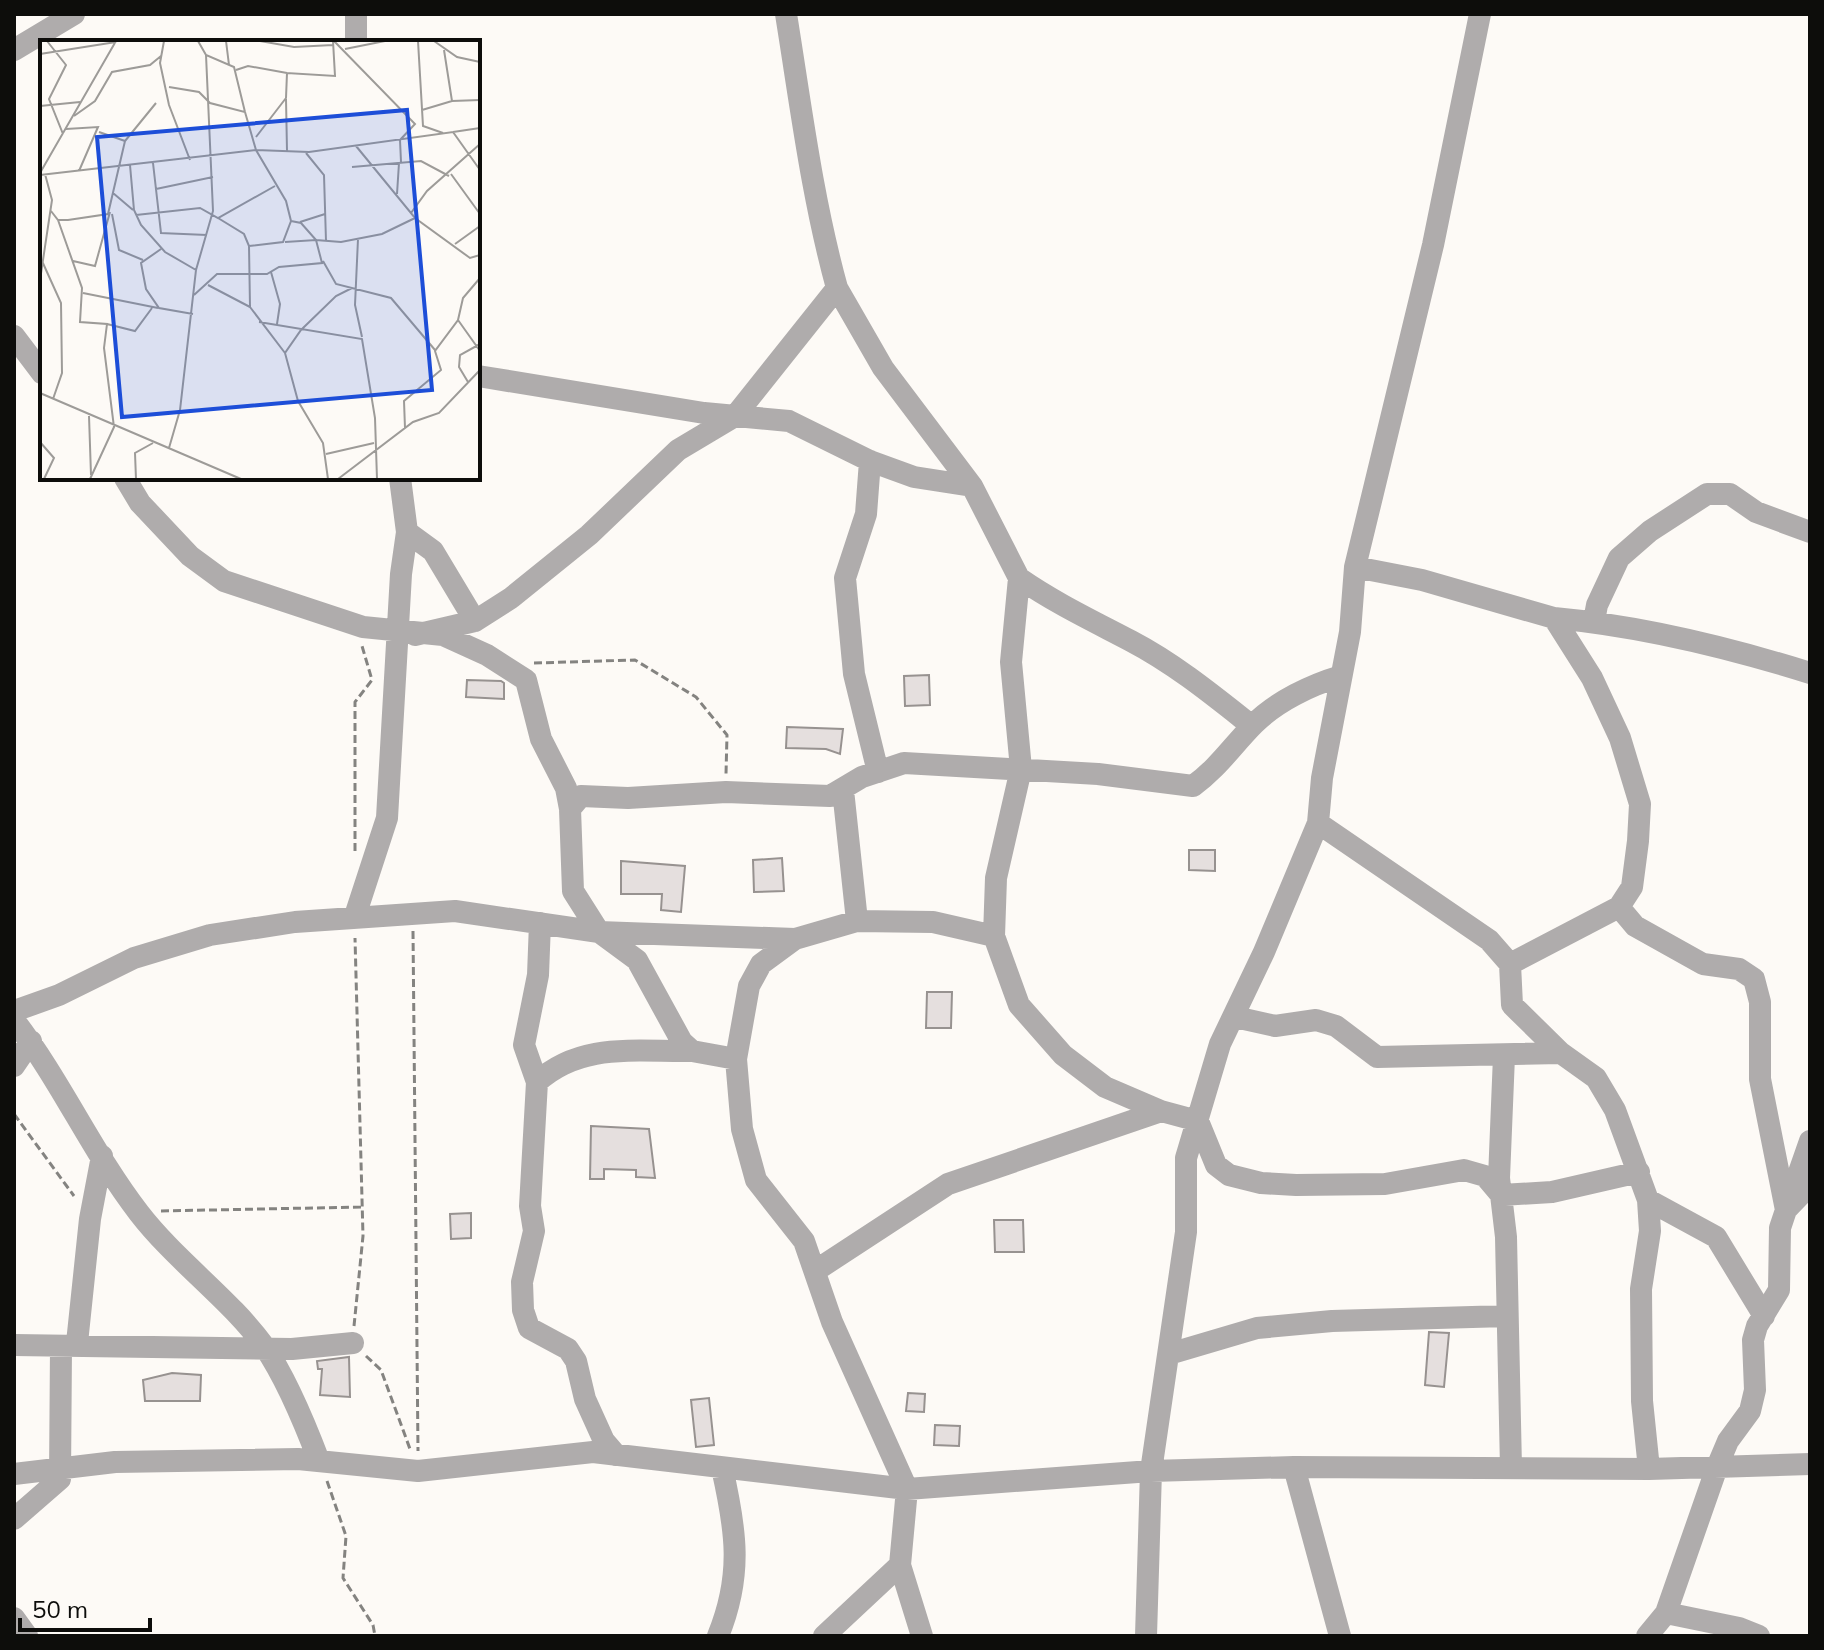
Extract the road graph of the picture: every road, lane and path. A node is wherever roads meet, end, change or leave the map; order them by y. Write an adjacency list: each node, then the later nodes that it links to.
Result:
1 (74, 14): 6 (street)
2 (356, 14): 5 (street)
3 (786, 14): 7 (street)
4 (1480, 14): 18 (street)
5 (356, 40)
6 (14, 50)
7 (837, 288): 11 (street); 15 (street)
8 (14, 336): 9 (street)
9 (40, 370)
10 (480, 376): 11 (street)
11 (735, 416): 12 (street); 21 (street)
12 (870, 461): 15 (street); 30 (street)
13 (126, 480): 23 (street)
14 (400, 480): 16 (street)
15 (972, 486): 19 (street)
16 (407, 532): 21 (street); 24 (street)
17 (1810, 532): 22 (street)
18 (1355, 567): 20 (street); 27 (street)
19 (1019, 578): 28 (street); 29 (street)
20 (1554, 618): 22 (street); 36 (street)
21 (475, 621): 24 (street)
22 (1594, 621): 26 (street)
23 (363, 627): 24 (street); 35 (path)
24 (406, 633): 25 (street); 37 (street)
25 (506, 666): 32 (path); 33 (street)
26 (1810, 673)
27 (1341, 676): 28 (street); 34 (street)
28 (1252, 726): 29 (street)
29 (1021, 769): 30 (street); 42 (street)
30 (878, 772): 31 (street)
31 (843, 790): 32 (street); 39 (street)
32 (726, 792): 33 (street)
33 (570, 809): 41 (street)
34 (1318, 823): 44 (street); 46 (street)
35 (355, 858)
36 (1619, 907): 44 (street); 65 (street)
37 (355, 916): 38 (street); 45 (street); 64 (path)
38 (413, 916): 40 (street); 85 (path)
39 (857, 921): 42 (street); 43 (street)
40 (540, 923): 41 (street); 54 (street)
41 (599, 932): 43 (street); 49 (street)
42 (994, 936): 55 (street)
43 (795, 939): 52 (street)
44 (1510, 964): 50 (street)
45 (14, 1011)
46 (1235, 1017): 51 (street); 57 (street)
47 (14, 1020): 48 (street)
48 (31, 1041): 53 (street); 59 (street)
49 (692, 1051): 52 (street); 54 (street)
50 (1561, 1053): 51 (street); 60 (street)
51 (1504, 1056): 62 (street)
52 (736, 1059): 68 (street)
53 (14, 1066)
54 (537, 1082): 76 (street)
55 (1161, 1111): 57 (street); 68 (street)
56 (14, 1114): 67 (path)
57 (1198, 1121): 62 (street); 75 (street)
58 (1810, 1141): 65 (street)
59 (102, 1156): 66 (street); 67 (street)
60 (1639, 1172): 62 (street); 63 (street)
61 (1810, 1185): 65 (street)
62 (1501, 1195): 69 (street)
63 (1648, 1200): 70 (street); 84 (street)
64 (362, 1207): 66 (path); 71 (path)
65 (1786, 1210): 70 (street)
66 (138, 1211): 74 (street)
67 (90, 1219): 73 (street)
68 (815, 1271): 88 (street)
69 (1507, 1316): 75 (street); 83 (street)
70 (1764, 1316): 80 (street)
71 (353, 1343): 74 (street); 85 (path)
72 (14, 1345): 73 (street)
73 (69, 1345): 74 (street); 81 (street)
74 (264, 1347): 77 (street)
75 (1169, 1354): 86 (street)
76 (616, 1455): 82 (street); 85 (street)
77 (319, 1461): 81 (street); 85 (street); 94 (path)
78 (1810, 1464): 80 (street)
79 (1294, 1467): 83 (street); 86 (street); 99 (street)
80 (1717, 1467): 84 (street); 91 (street)
81 (60, 1468): 87 (street); 89 (street)
82 (722, 1468): 88 (street); 95 (street)
83 (1511, 1468): 84 (street)
84 (1649, 1469)
85 (418, 1471)
86 (1151, 1471): 88 (street); 98 (street)
87 (14, 1474)
88 (907, 1489): 90 (street)
89 (14, 1519)
90 (900, 1565): 96 (street); 97 (street)
91 (1666, 1613): 100 (street); 101 (street)
92 (14, 1618): 93 (street)
93 (27, 1636)
94 (375, 1636)
95 (718, 1636)
96 (824, 1636)
97 (922, 1636)
98 (1146, 1636)
99 (1340, 1636)
100 (1647, 1636)
101 (1759, 1636)

